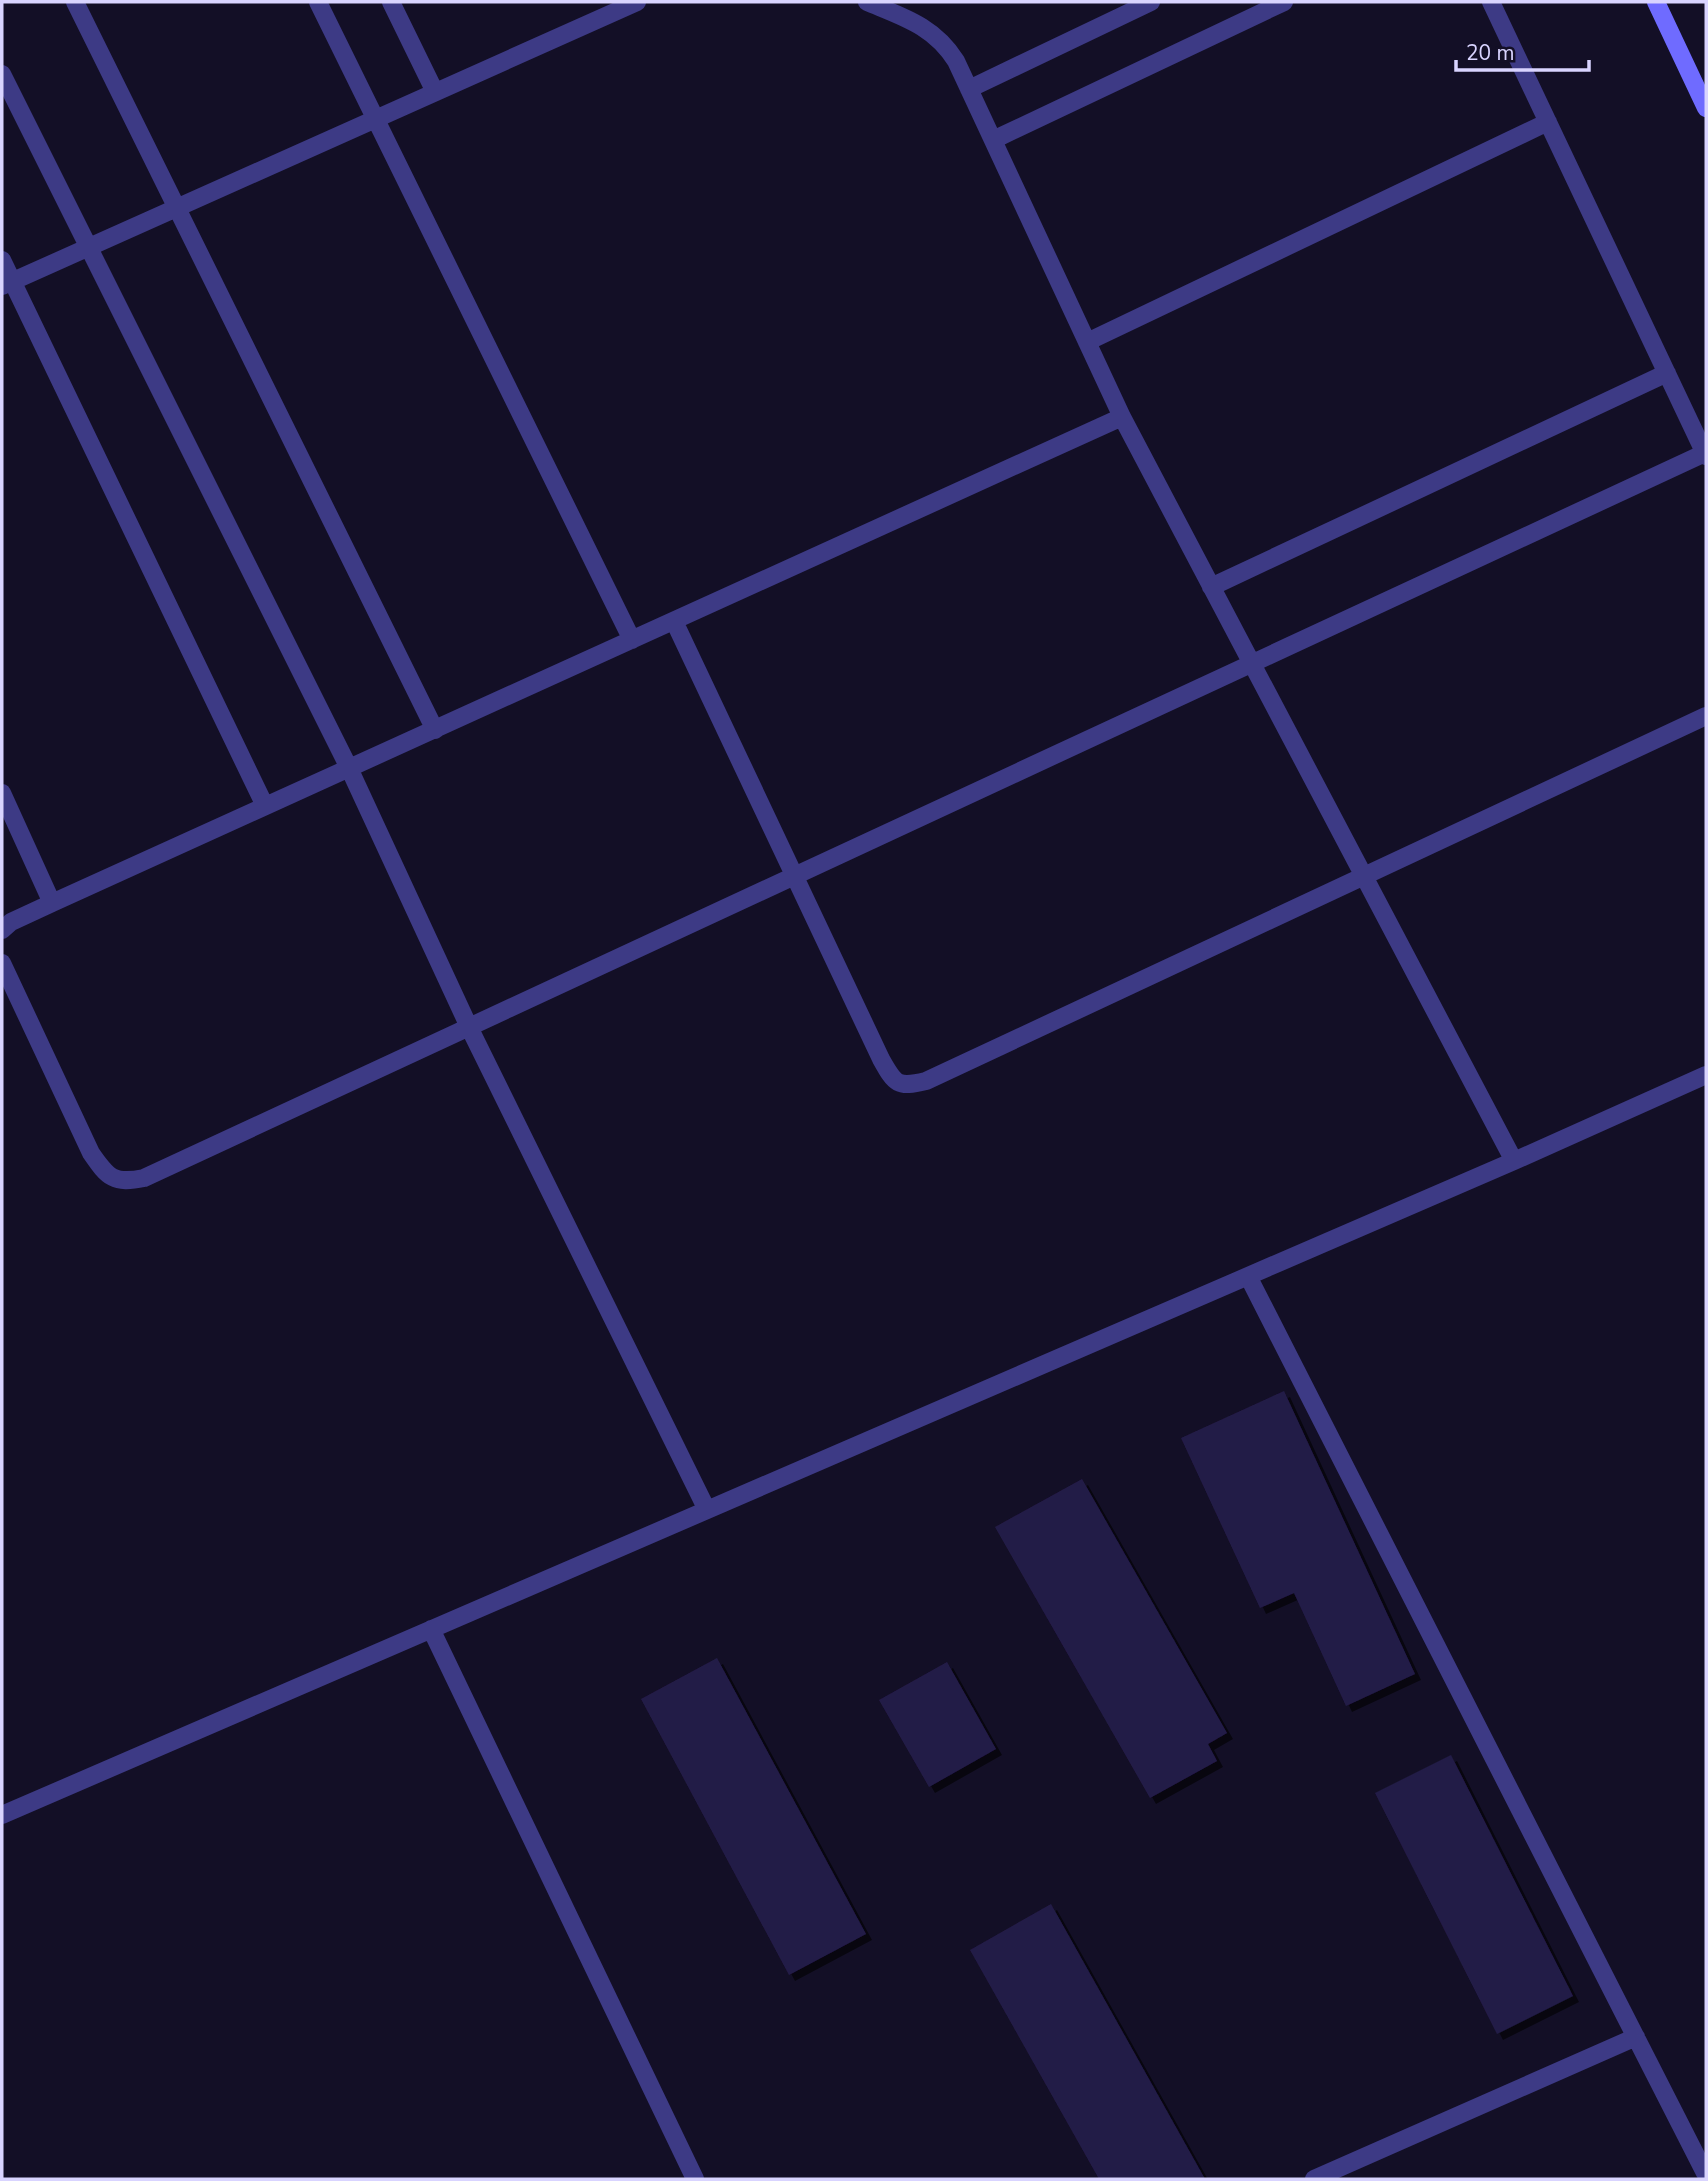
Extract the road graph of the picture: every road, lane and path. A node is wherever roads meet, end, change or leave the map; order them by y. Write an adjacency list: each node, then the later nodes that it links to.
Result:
1 (75, 2): 17 (lane)
2 (318, 2): 14 (lane)
3 (391, 2): 12 (lane)
4 (867, 2): 11 (lane)
5 (1151, 2): 11 (lane)
6 (1284, 2): 16 (lane)
7 (1490, 2): 15 (lane)
8 (1656, 2): 13 (street)
9 (634, 3): 12 (lane)
10 (2, 74): 18 (lane)
11 (969, 89): 16 (lane)
12 (435, 92): 14 (lane)
13 (1706, 108)
14 (376, 119): 17 (lane); 27 (lane)
15 (1548, 122): 21 (lane); 22 (lane)
16 (993, 140): 21 (lane)
17 (177, 208): 18 (lane); 30 (lane)
18 (87, 248): 20 (lane); 31 (lane)
19 (2, 260): 20 (lane)
20 (7, 283): 33 (lane)
21 (1087, 342): 23 (lane)
22 (1667, 373): 24 (lane); 25 (lane)
23 (1122, 416): 25 (lane); 26 (lane)
24 (1706, 455): 28 (lane)
25 (1211, 587): 28 (lane)
26 (674, 621): 27 (lane); 34 (lane)
27 (632, 640): 30 (lane)
28 (1252, 664): 34 (lane); 35 (lane)
29 (1706, 716): 35 (lane)
30 (435, 730): 31 (lane)
31 (349, 768): 33 (lane); 39 (lane)
32 (2, 793): 36 (lane)
33 (265, 806): 36 (lane)
34 (794, 876): 35 (lane); 39 (lane)
35 (1364, 876): 41 (lane)
36 (52, 903): 37 (lane)
37 (2, 930)
38 (2, 963): 39 (lane)
39 (469, 1027): 43 (lane)
40 (1706, 1075): 41 (lane)
41 (1514, 1161): 42 (lane)
42 (1248, 1276): 43 (lane); 46 (lane)
43 (707, 1510): 44 (lane)
44 (431, 1629): 45 (lane); 48 (lane)
45 (2, 1815)
46 (1636, 2037): 47 (lane); 49 (lane)
47 (1704, 2174)
48 (695, 2179)
49 (1314, 2179)

